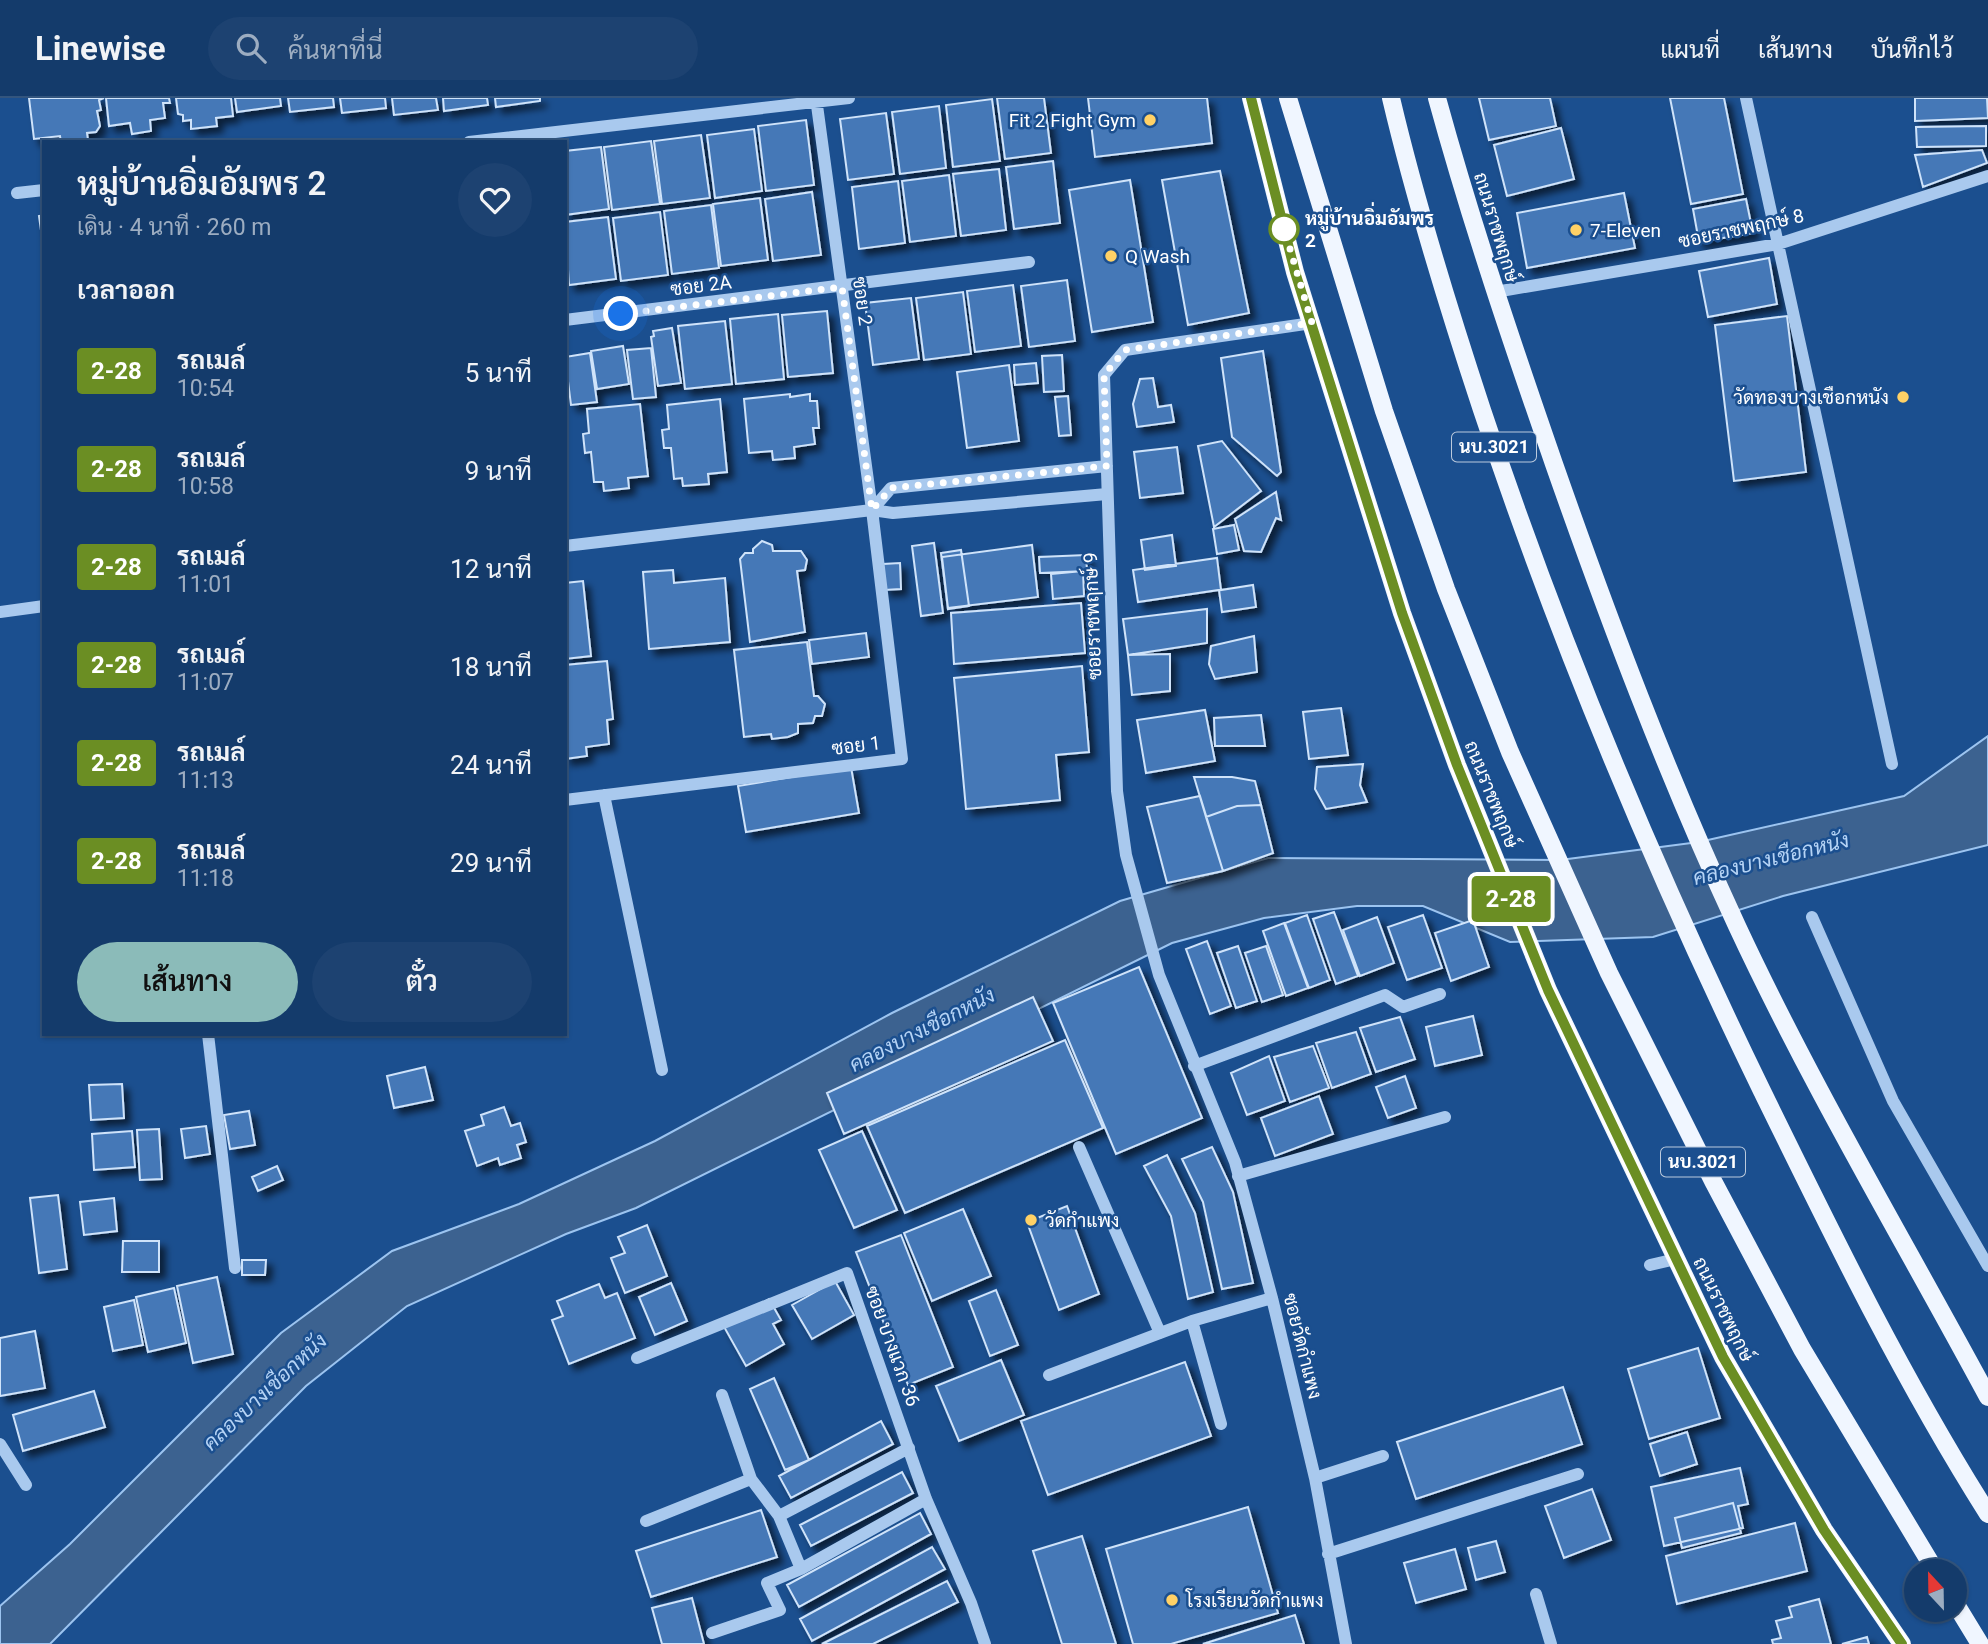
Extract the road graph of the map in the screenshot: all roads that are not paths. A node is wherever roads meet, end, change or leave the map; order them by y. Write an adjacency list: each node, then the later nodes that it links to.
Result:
1 (849, 98): 7 (street)
2 (1251, 98): 17 (main road, ถนนราชพฤกษ์ / นบ.3021)
3 (1288, 98): 59 (main road, ถนนราชพฤกษ์ / นบ.3021)
4 (1391, 98): 55 (main road, นบ.3021)
5 (1437, 98): 15 (main road, ถนนราชพฤกษ์ / นบ.3021)
6 (1746, 98): 12 (street)
7 (816, 100): 8 (street); 14 (street, ซอย 2)
8 (486, 140)
9 (1988, 176): 12 (street, ซอยราชพฤกษ์ 8)
10 (42, 190): 11 (street)
11 (17, 193)
12 (1778, 244): 15 (street, ซอยราชพฤกษ์ 8); 24 (street)
13 (1029, 262): 14 (street, ซอย 2A)
14 (842, 287): 16 (street, ซอย 2A); 20 (street, ซอย 2)
15 (1495, 292): 44 (main road, ถนนราชพฤกษ์ / นบ.3021)
16 (567, 320)
17 (1312, 323): 18 (street, ซอยราชพฤกษ์ 9); 35 (main road, ถนนราชพฤกษ์ / นบ.3021)
18 (1107, 466): 19 (street, ซอยราชพฤกษ์ 9); 20 (street)
19 (1108, 494): 20 (street); 30 (street, ซอยราชพฤกษ์ 9)
20 (872, 510): 21 (street); 25 (street, ซอย 1)
21 (567, 546)
22 (42, 606): 23 (street)
23 (0, 611)
24 (1892, 764)
25 (604, 795): 26 (street, ซอย 1); 31 (street)
26 (567, 800)
27 (1812, 918): 37 (street)
28 (1440, 994): 30 (street)
29 (208, 1036): 38 (street)
30 (1194, 1066): 34 (street, ซอยวัดกำแพง)
31 (662, 1070)
32 (1445, 1117): 34 (street)
33 (1079, 1147): 41 (street)
34 (1238, 1176): 39 (street, ซอยวัดกำแพง)
35 (1676, 1259): 36 (street); 67 (main road, ถนนราชพฤกษ์ / นบ.3021)
36 (1650, 1265)
37 (1988, 1266)
38 (235, 1268)
39 (1272, 1298): 40 (street); 51 (street, ซอยวัดกำแพง)
40 (1192, 1321): 41 (street); 46 (street)
41 (1160, 1333): 43 (street)
42 (637, 1358): 48 (street, ซอย บางแวก 36)
43 (1049, 1375)
44 (1986, 1390)
45 (722, 1395): 52 (street)
46 (1221, 1424)
47 (0, 1444): 53 (street)
48 (909, 1448): 54 (street, ซอย บางแวก 36); 56 (street)
49 (1382, 1457): 51 (street)
50 (1578, 1474): 58 (street)
51 (1315, 1478): 58 (street, ซอยวัดกำแพง)
52 (751, 1479): 56 (street); 57 (street)
53 (26, 1485)
54 (926, 1499): 60 (street); 64 (street, ซอย บางแวก 36)
55 (1988, 1514)
56 (779, 1516): 60 (street)
57 (646, 1521)
58 (1328, 1554): 65 (street, ซอยวัดกำแพง)
59 (1928, 1559)
60 (801, 1569): 63 (street)
61 (1536, 1594): 66 (street)
62 (1967, 1622): 68 (main road)
63 (712, 1633)
64 (985, 1644)
65 (1346, 1644)
66 (1551, 1644)
67 (1902, 1644)
68 (1980, 1644)

